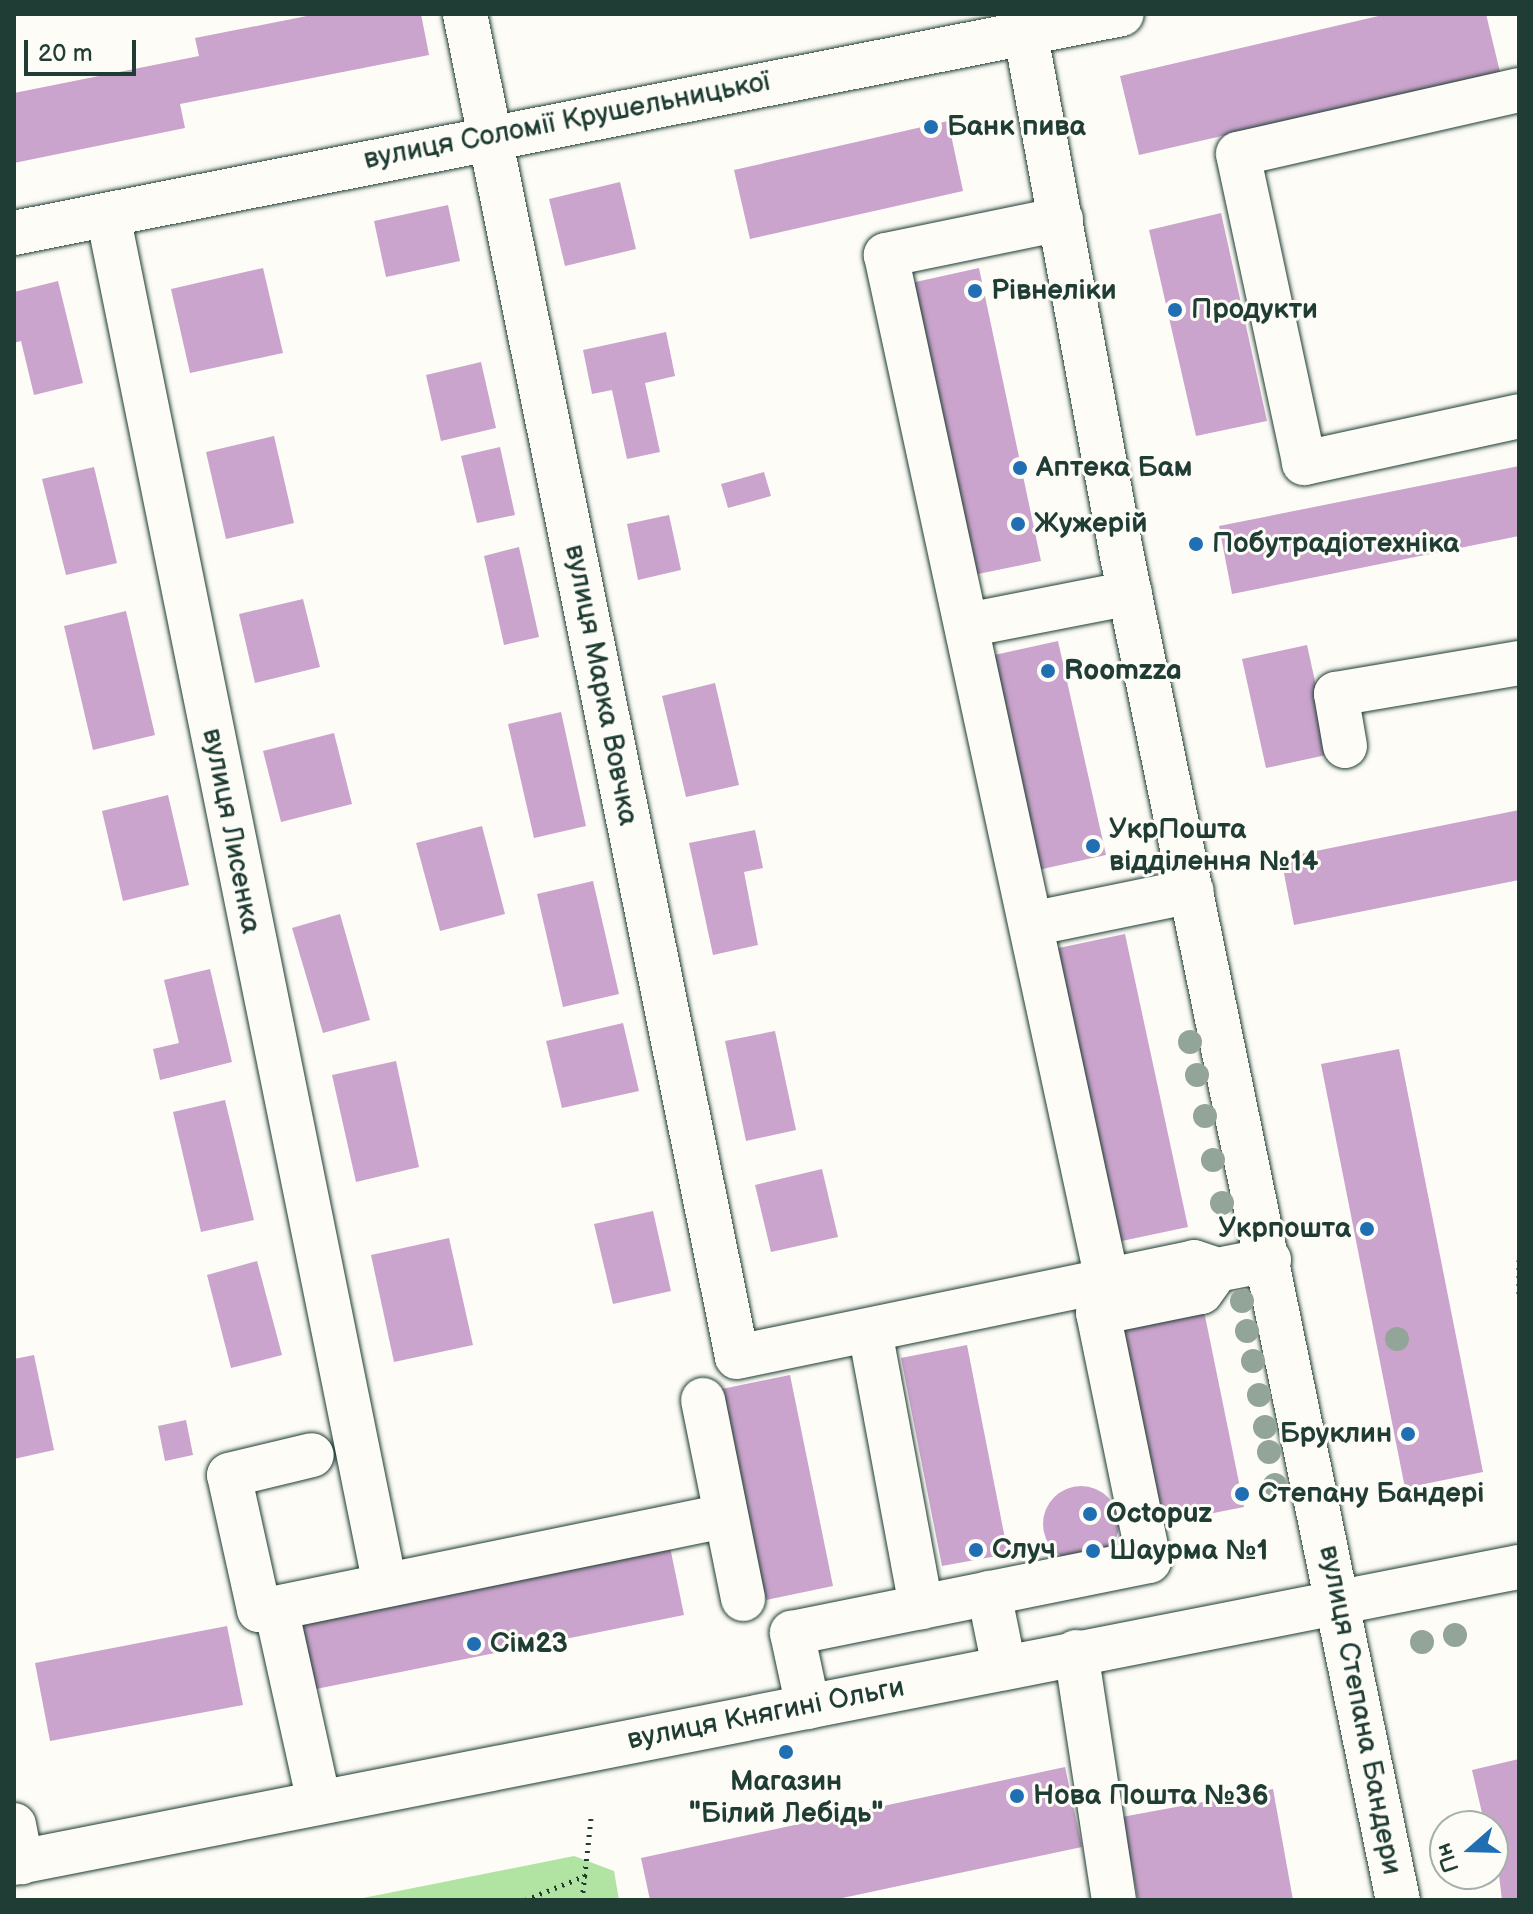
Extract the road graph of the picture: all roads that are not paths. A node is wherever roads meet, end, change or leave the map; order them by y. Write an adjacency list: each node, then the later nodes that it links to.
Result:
1 (465, 14): 5 (street, вулиця Марка Вовчка)
2 (1122, 14): 3 (street, вулиця Соломії Крушельницької)
3 (1024, 23): 5 (street, вулиця Соломії Крушельницької); 7 (street, вулиця Степана Бандери)
4 (1519, 90): 9 (street)
5 (490, 135): 6 (street, вулиця Соломії Крушельницької); 19 (street, вулиця Марка Вовчка)
6 (108, 215): 8 (street, вулиця Соломії Крушельницької); 21 (street, вулиця Лисенка)
7 (1061, 219): 10 (street, вулиця Степана Бандери); 11 (street)
8 (14, 233)
9 (1519, 416)
10 (1130, 593): 11 (street); 14 (street, вулиця Степана Бандери)
11 (967, 625): 15 (street)
12 (1519, 663): 13 (street)
13 (1345, 746)
14 (1192, 891): 15 (street); 16 (street, вулиця Степана Бандери)
15 (1031, 924): 18 (street)
16 (1269, 1260): 17 (street); 27 (street, вулиця Степана Бандери)
17 (1217, 1270): 18 (street); 25 (street)
18 (1107, 1280): 19 (street)
19 (870, 1331): 28 (street)
20 (703, 1400): 22 (street)
21 (333, 1451): 24 (street, вулиця Лисенка); 29 (street)
22 (725, 1516): 24 (street); 26 (street)
23 (1519, 1567): 27 (street, вулиця Княгині Ольги)
24 (385, 1585): 29 (street)
25 (989, 1593): 28 (street); 31 (street)
26 (743, 1599)
27 (1337, 1604): 30 (street, вулиця Княгині Ольги); 36 (street, вулиця Степана Бандери)
28 (921, 1607): 32 (street)
29 (276, 1608): 33 (street)
30 (1076, 1652): 31 (street, вулиця Княгині Ольги); 35 (street)
31 (1004, 1667): 32 (street, вулиця Княгині Ольги)
32 (808, 1707): 33 (street, вулиця Княгині Ольги)
33 (319, 1802): 34 (street, вулиця Княгині Ольги)
34 (16, 1850)
35 (1114, 1900)
36 (1398, 1900)

